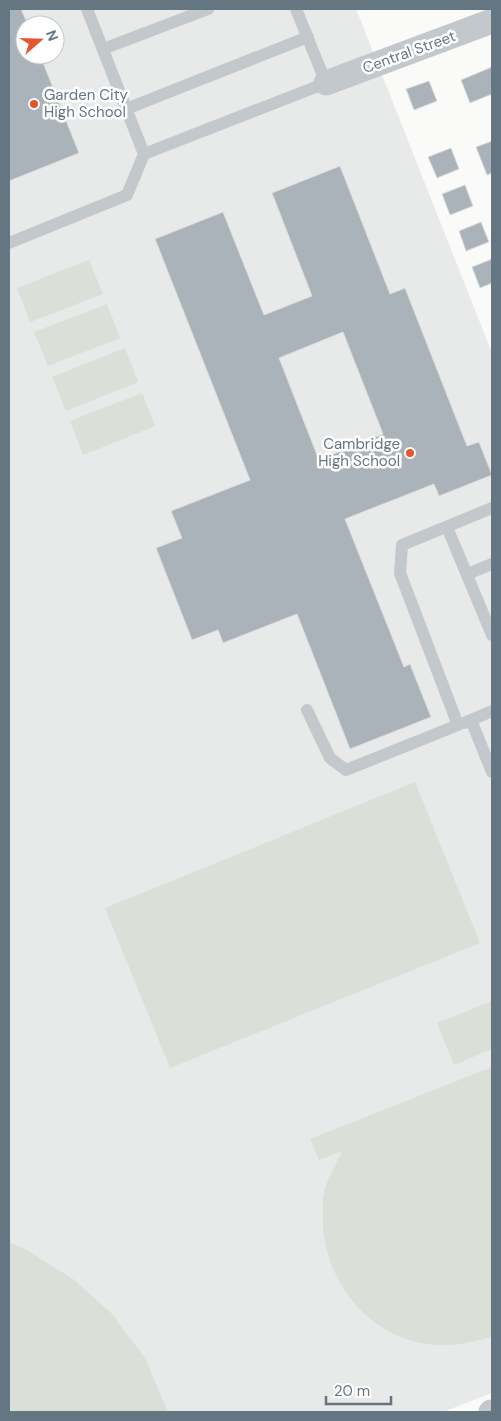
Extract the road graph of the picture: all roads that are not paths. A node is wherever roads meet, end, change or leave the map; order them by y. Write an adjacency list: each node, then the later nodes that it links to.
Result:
1 (87, 9): 6 (lane)
2 (208, 9): 6 (lane)
3 (296, 9): 5 (lane)
4 (492, 21): 7 (street, Central Street)
5 (308, 37): 7 (lane); 8 (lane)
6 (103, 49): 8 (lane)
7 (326, 83): 9 (lane)
8 (126, 109): 9 (lane)
9 (144, 154): 10 (lane)
10 (9, 243)
11 (492, 508): 12 (lane)
12 (447, 526): 14 (lane); 19 (lane)
13 (492, 564): 14 (lane)
14 (467, 574): 15 (lane)
15 (492, 635)
16 (307, 710): 19 (lane)
17 (492, 711): 18 (lane)
18 (471, 720): 19 (lane); 20 (lane)
19 (458, 725)
20 (492, 772)

